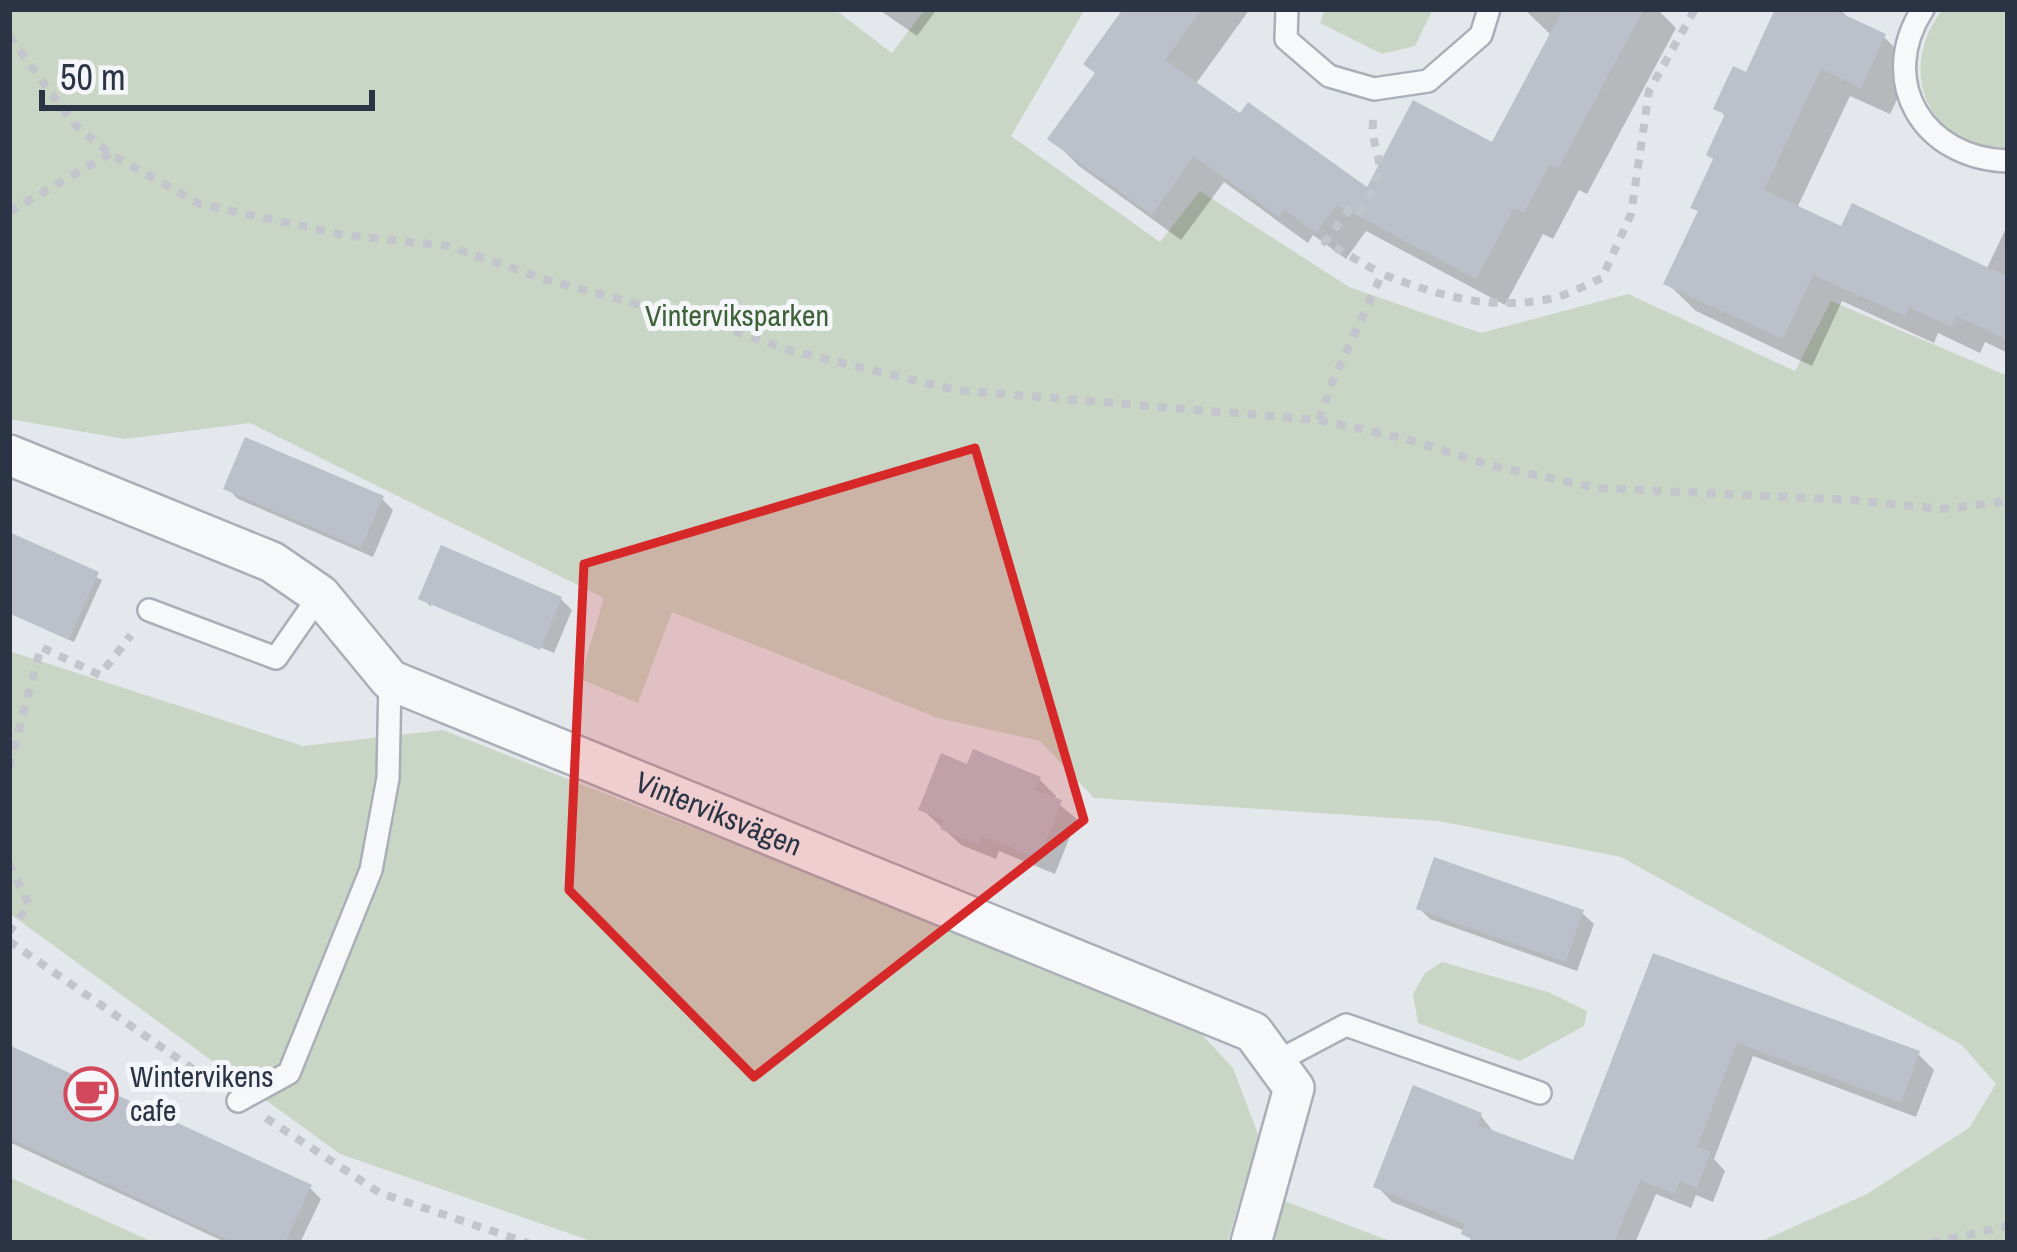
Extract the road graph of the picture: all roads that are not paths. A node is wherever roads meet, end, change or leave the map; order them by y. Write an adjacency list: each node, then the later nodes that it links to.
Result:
1 (1287, 9): 2 (lane)
2 (1489, 9)
3 (1923, 9): 4 (lane)
4 (2008, 160)
5 (9, 455): 6 (street, Vinterviksvägen)
6 (320, 595): 7 (lane); 8 (street, Vinterviksvägen)
7 (149, 610)
8 (390, 680): 9 (street, Vinterviksvägen); 11 (lane)
9 (1276, 1062): 10 (lane); 12 (street)
10 (1540, 1093)
11 (238, 1101)
12 (1251, 1243)

